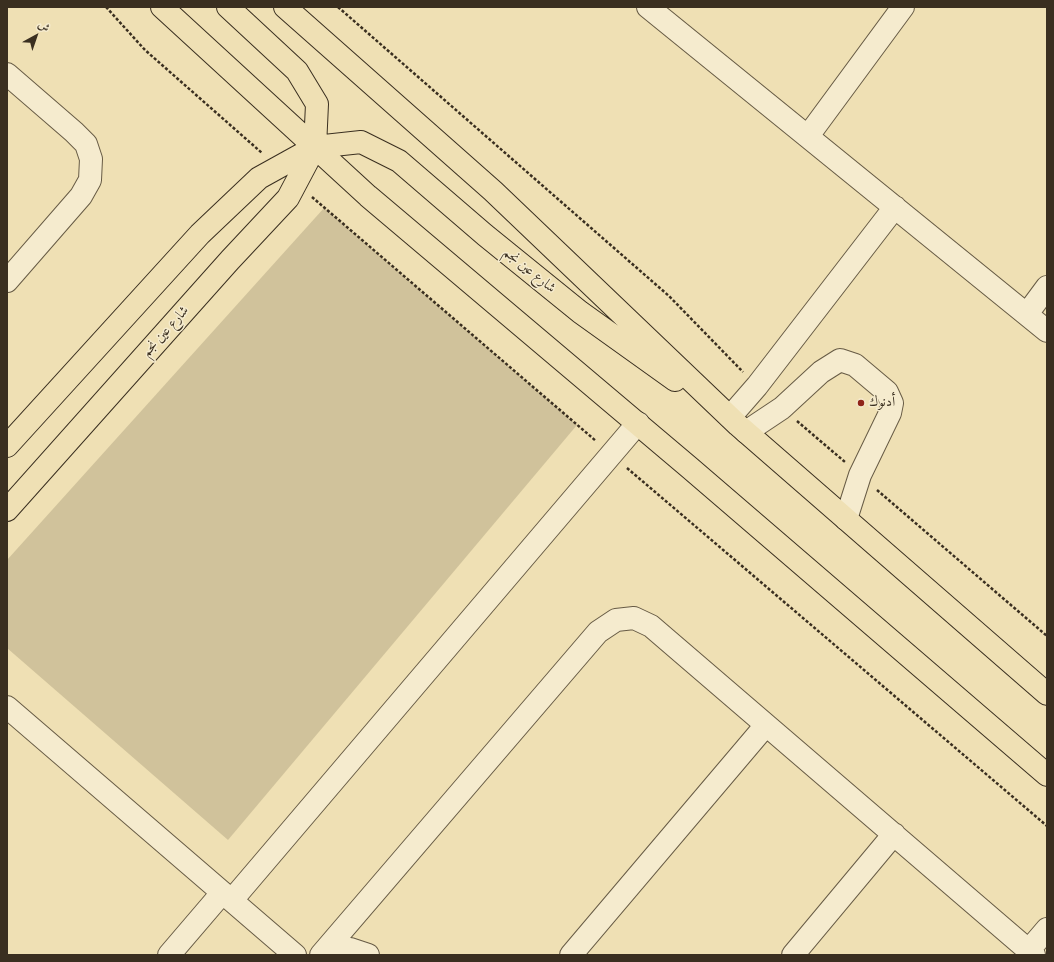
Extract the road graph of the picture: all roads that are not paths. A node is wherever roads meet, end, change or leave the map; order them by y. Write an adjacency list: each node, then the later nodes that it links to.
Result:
1 (162, 7): 8 (main road)
2 (228, 7): 8 (main road, شارع عين نجم)
3 (285, 7): 15 (main road)
4 (648, 7): 7 (street)
5 (903, 7): 7 (street)
6 (7, 74): 10 (street)
7 (808, 136): 9 (street)
8 (315, 147): 14 (main road); 15 (main road, شارع عين نجم); 16 (main road, شارع عين نجم); 17 (main road, شارع عين نجم)
9 (895, 207): 12 (street); 15 (street)
10 (7, 281)
11 (1047, 287): 12 (street)
12 (1027, 314): 13 (street)
13 (1047, 331)
14 (638, 423): 22 (main road); 24 (street)
15 (738, 425): 18 (main road); 18 (street)
16 (7, 446)
17 (7, 510)
18 (846, 519): 19 (main road)
19 (1047, 694)
20 (7, 707): 24 (street)
21 (766, 725): 23 (street); 26 (street); 31 (street)
22 (1047, 775)
23 (894, 834): 27 (street); 32 (street)
24 (227, 897): 28 (street); 29 (street)
25 (1047, 929): 27 (street)
26 (324, 952): 30 (street)
27 (1032, 954)
28 (169, 955)
29 (295, 955)
30 (368, 955)
31 (571, 955)
32 (793, 955)

